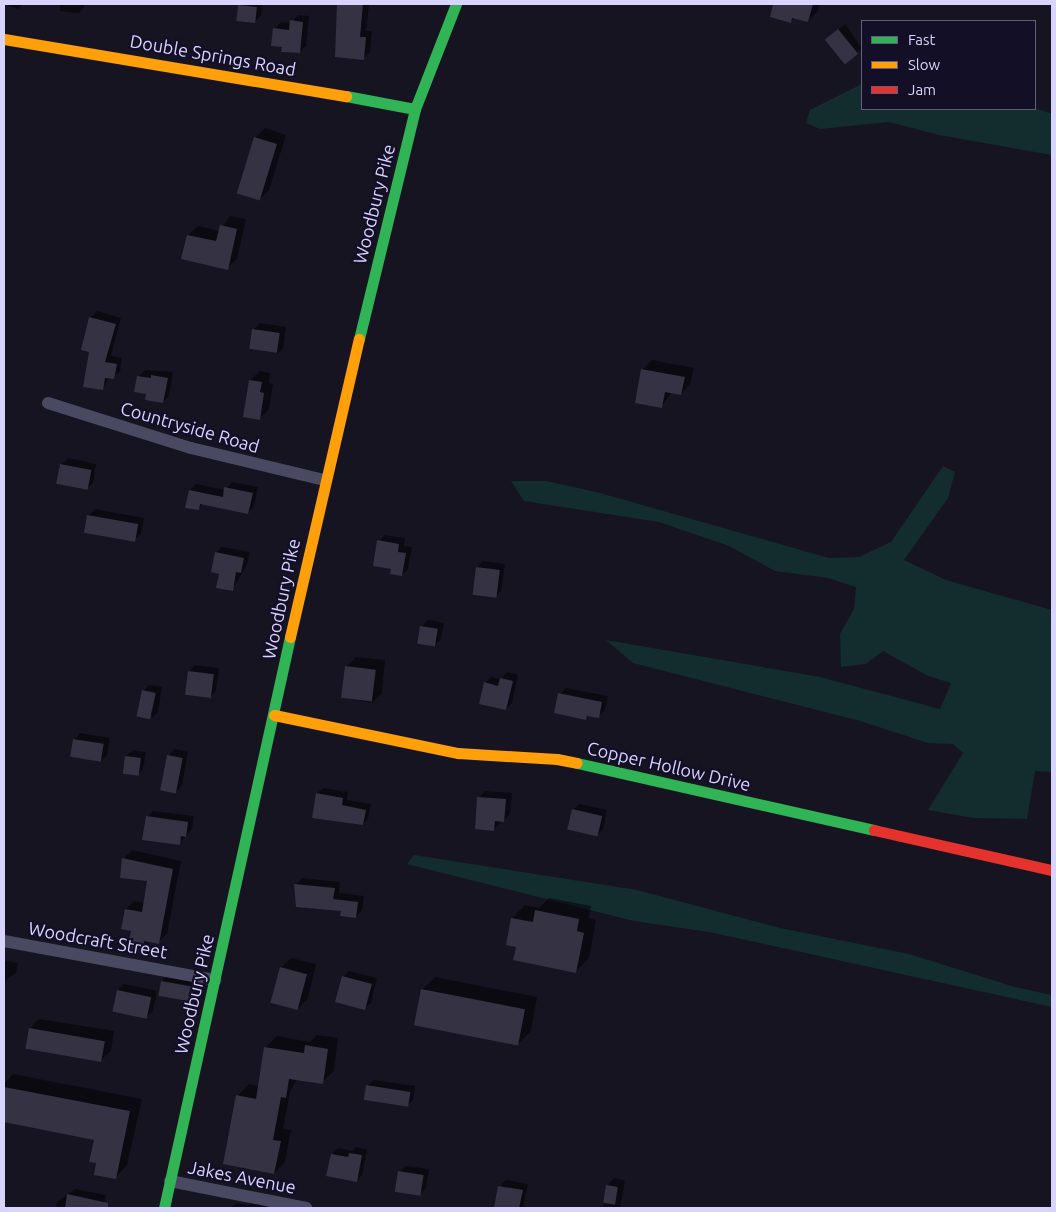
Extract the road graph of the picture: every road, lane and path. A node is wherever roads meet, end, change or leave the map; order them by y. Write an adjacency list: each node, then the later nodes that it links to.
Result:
1 (456, 4): 3 (street, Woodbury Pike)
2 (4, 39): 3 (street, Double Springs Road)
3 (415, 110): 5 (street, Woodbury Pike)
4 (48, 403): 5 (street, Countryside Road)
5 (324, 480): 6 (street, Woodbury Pike)
6 (274, 715): 7 (street, Copper Hollow Drive); 9 (street, Woodbury Pike)
7 (1052, 870)
8 (4, 941): 9 (street, Woodcraft Street)
9 (215, 980): 10 (street, Woodbury Pike)
10 (170, 1181): 11 (street, Woodbury Pike); 12 (street, Jakes Avenue)
11 (164, 1208)
12 (306, 1208)

